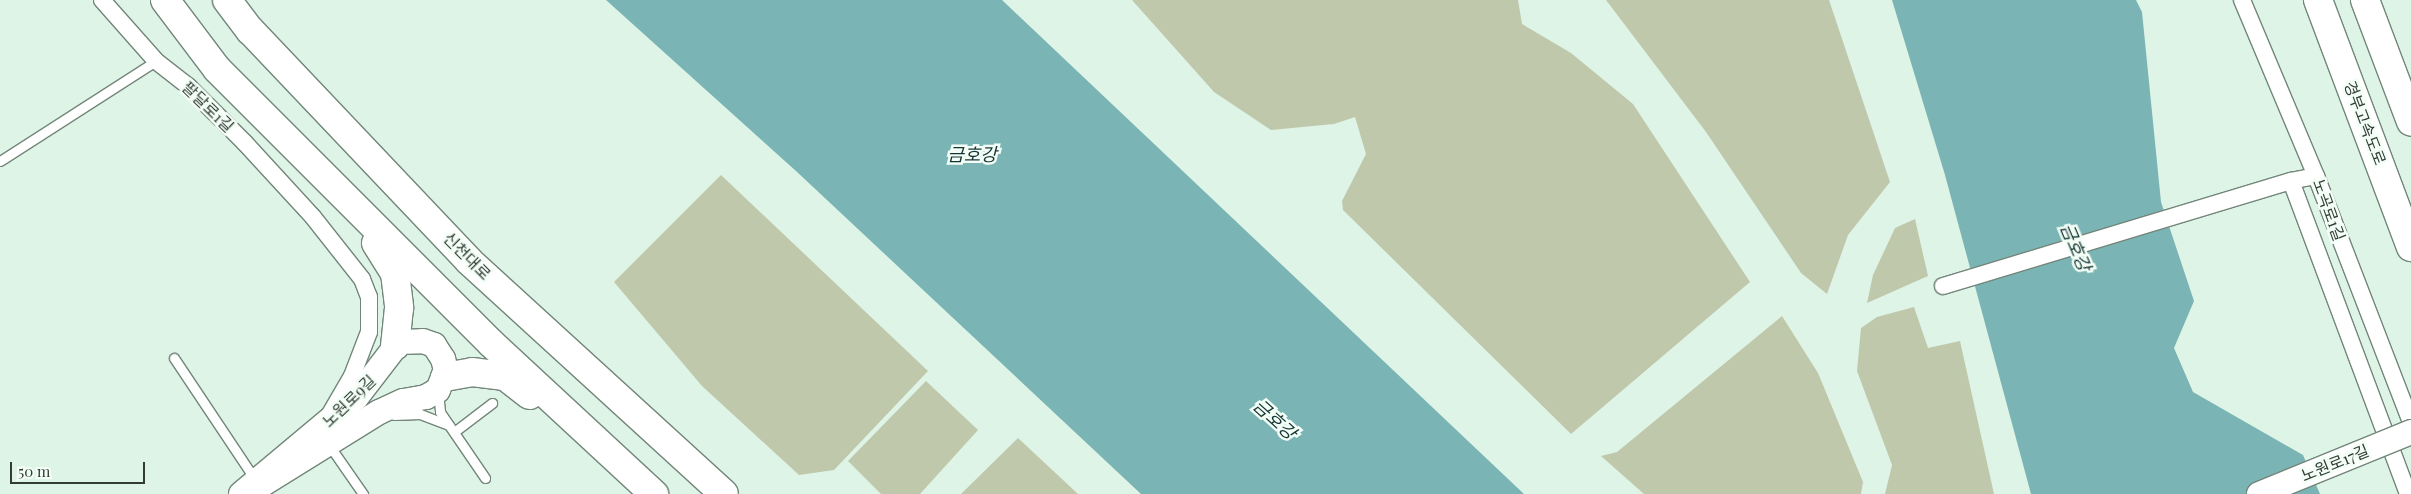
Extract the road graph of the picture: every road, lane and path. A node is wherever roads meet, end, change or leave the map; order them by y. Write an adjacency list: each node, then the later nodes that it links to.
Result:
1 (102, 0): 7 (street, 팔달로1길)
2 (164, 0): 14 (highway); 26 (highway)
3 (227, 0): 27 (highway, 신천대로)
4 (2242, 0): 10 (street, 노곡로1길)
5 (2318, 0): 12 (highway, 경부고속도로)
6 (2365, 0): 8 (highway)
7 (156, 61): 9 (lane); 21 (street, 팔달로1길)
8 (2411, 122)
9 (0, 161)
10 (2316, 176): 11 (street); 18 (street, 노곡로1길)
11 (2291, 181): 13 (street); 29 (street)
12 (2411, 247)
13 (1943, 286)
14 (397, 344): 16 (main road); 21 (main road, 노원로9길)
15 (174, 358): 23 (lane)
16 (442, 383): 19 (lane); 21 (main road, 노원로9길); 25 (highway)
17 (492, 403): 19 (lane)
18 (2411, 422)
19 (451, 428): 21 (lane); 22 (lane)
20 (2411, 432): 28 (main road, 노원로17길, bridge)
21 (331, 435): 23 (main road, 노원로9길); 24 (lane)
22 (486, 478)
23 (249, 490)
24 (363, 494)
25 (648, 494)
26 (654, 494)
27 (724, 494)
28 (2259, 494)
29 (2408, 494)

